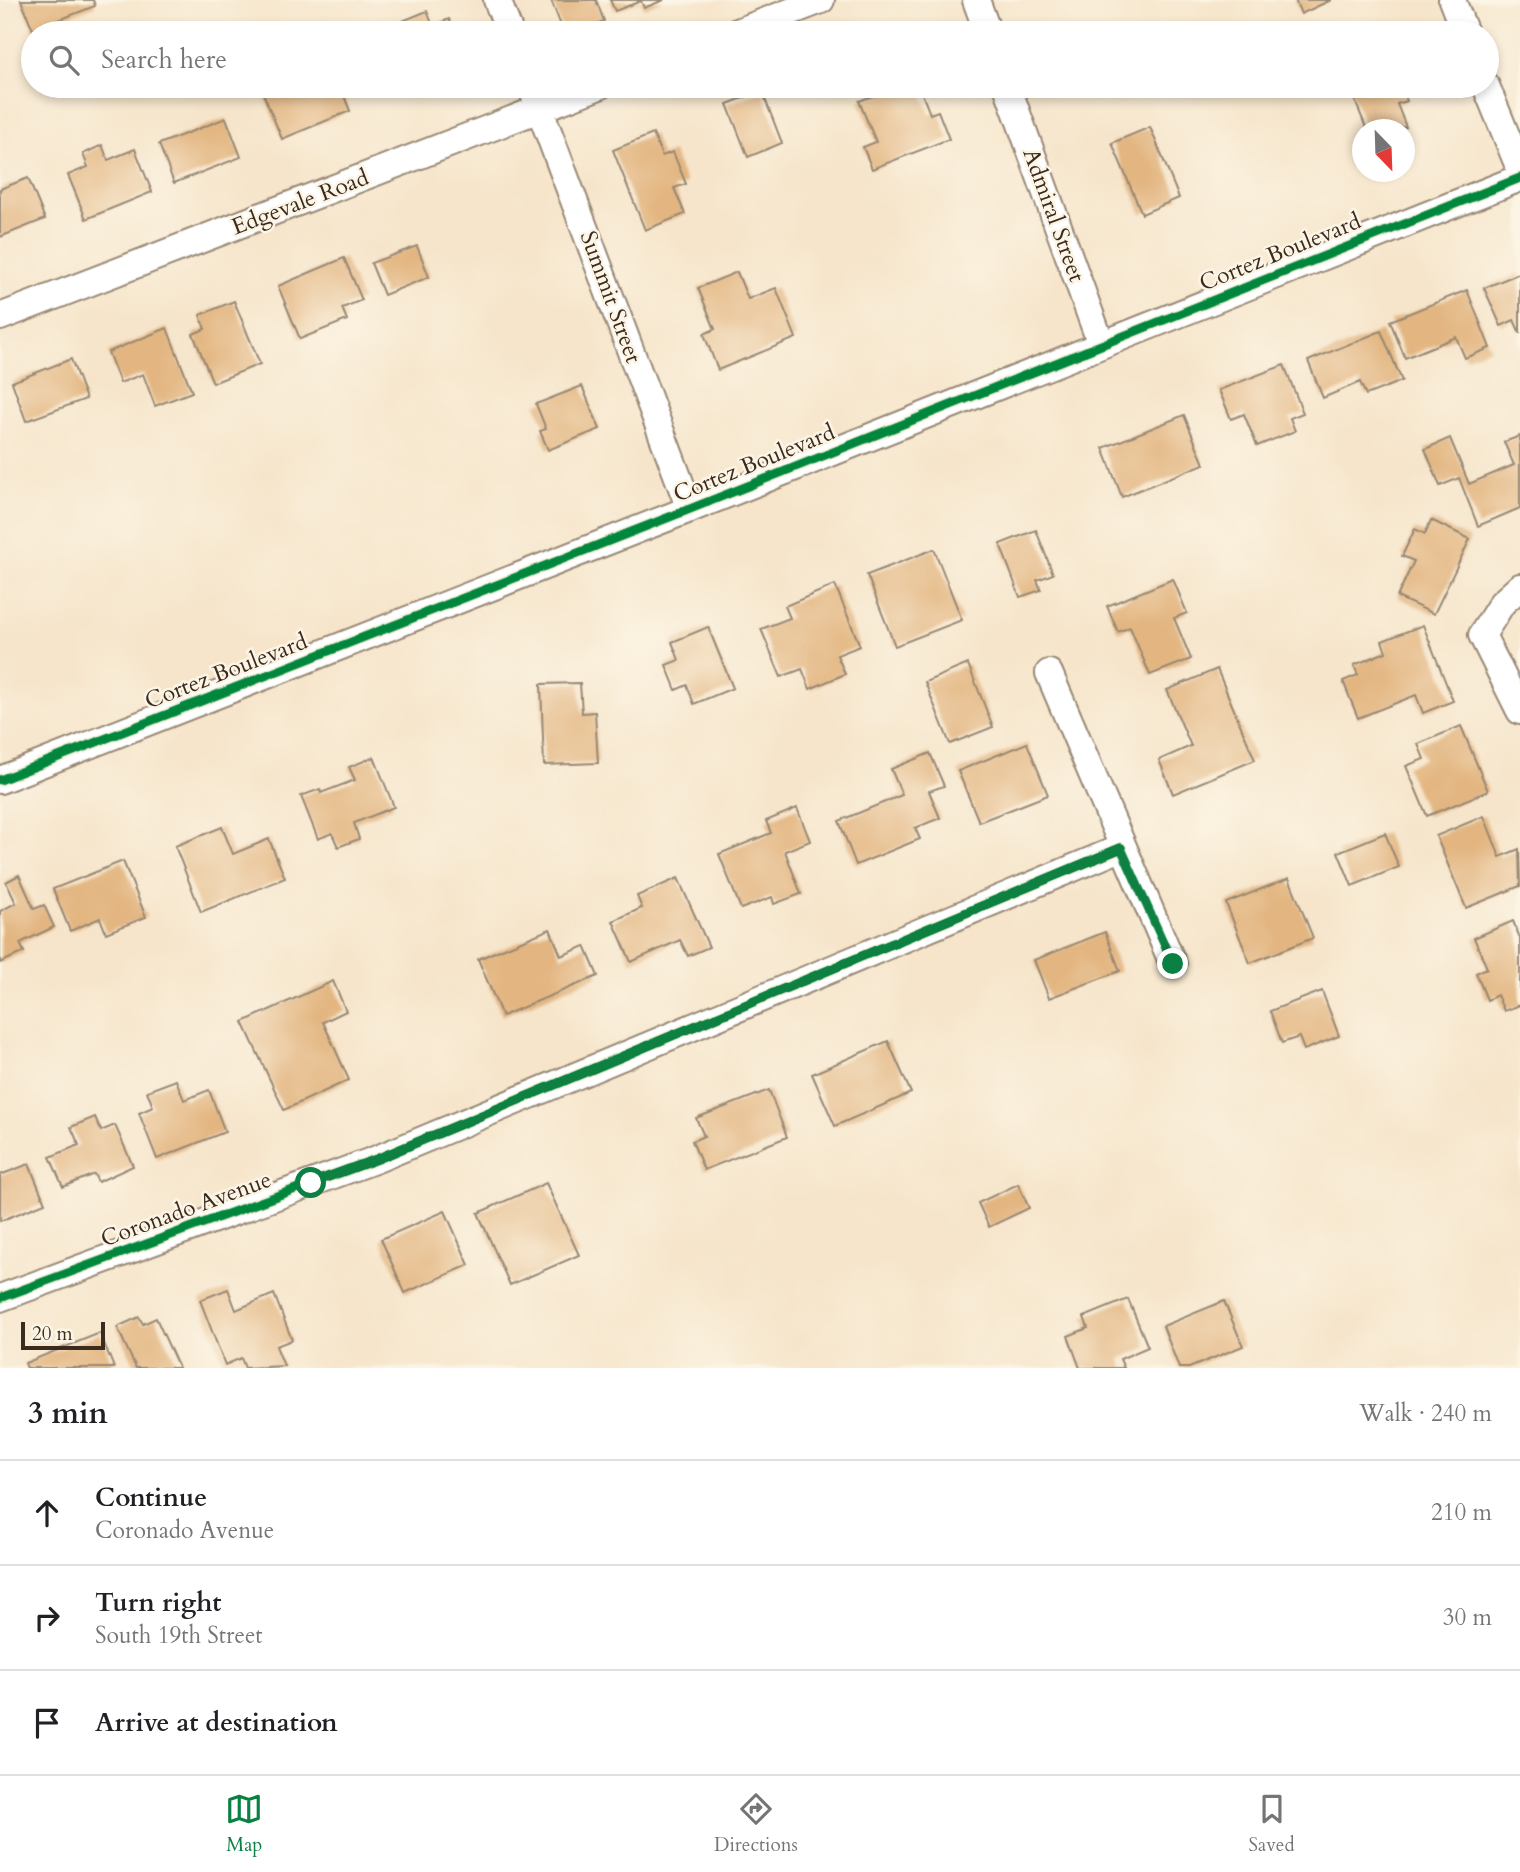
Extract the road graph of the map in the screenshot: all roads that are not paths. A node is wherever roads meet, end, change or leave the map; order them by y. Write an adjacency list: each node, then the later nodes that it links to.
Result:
1 (497, 0): 5 (street)
2 (821, 0): 6 (street)
3 (976, 0): 7 (street)
4 (1452, 0): 8 (street)
5 (505, 21)
6 (766, 21)
7 (984, 21)
8 (1460, 21)
9 (534, 98): 15 (street, Edgevale Road)
10 (536, 98): 17 (street, Summit Street)
11 (1011, 98): 16 (street, Admiral Street)
12 (1491, 98): 13 (street)
13 (1520, 169)
14 (1520, 177): 16 (street, Cortez Boulevard)
15 (0, 317)
16 (1101, 344): 17 (street, Cortez Boulevard)
17 (690, 509): 21 (street, Cortez Boulevard)
18 (1520, 587): 20 (street)
19 (1049, 673): 22 (street)
20 (1520, 711)
21 (0, 780)
22 (1121, 848): 23 (street); 24 (street, Coronado Avenue)
23 (1173, 964)
24 (0, 1298)

